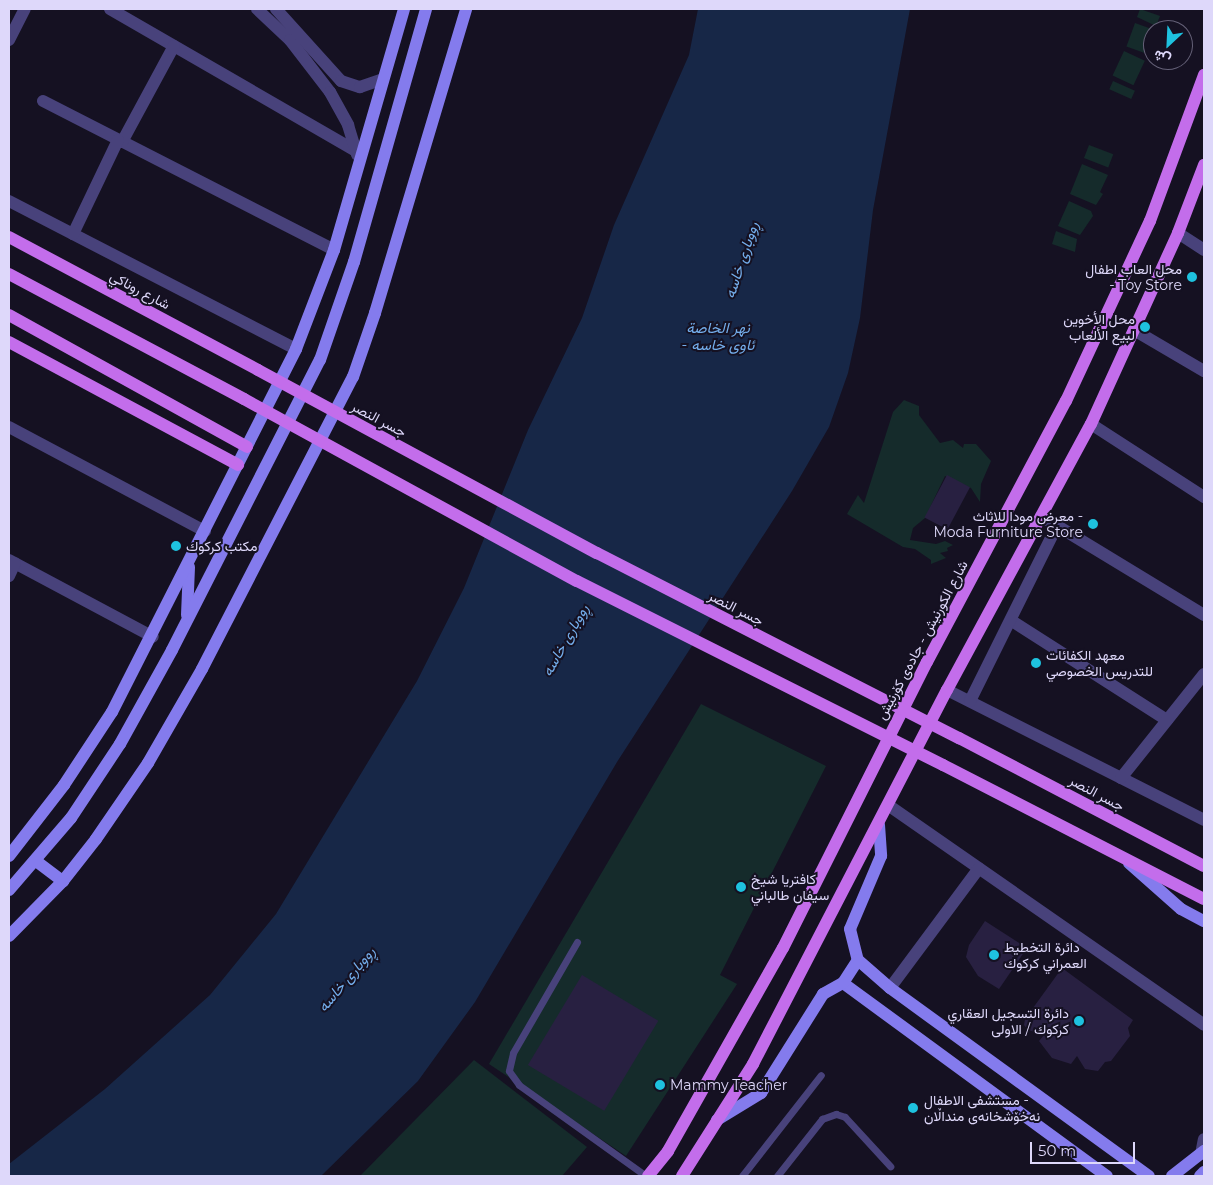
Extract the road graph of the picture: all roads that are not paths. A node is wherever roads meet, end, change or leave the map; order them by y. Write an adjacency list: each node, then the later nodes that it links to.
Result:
1 (25, 9): 8 (street)
2 (110, 9): 9 (street)
3 (257, 9): 12 (street)
4 (276, 9): 10 (street)
5 (404, 9): 13 (street)
6 (426, 9): 21 (street)
7 (466, 9): 62 (street)
8 (9, 40)
9 (174, 46): 15 (street); 16 (street)
10 (330, 69): 12 (street); 13 (street)
11 (1204, 75): 78 (main road, شارع الكورنيش - جادەی کۆرنیش)
12 (319, 77): 16 (street)
13 (383, 79): 17 (street)
14 (43, 101): 15 (street)
15 (120, 141): 23 (street); 25 (street)
16 (356, 151): 17 (street)
17 (359, 165): 19 (street)
18 (1204, 165): 22 (main road)
19 (350, 199): 21 (street); 25 (street)
20 (9, 201): 23 (street)
21 (370, 204): 47 (street)
22 (1178, 233): 26 (street); 29 (main road)
23 (73, 234): 31 (street)
24 (9, 237): 32 (main road, شارع روناكي)
25 (334, 250): 31 (street)
26 (1204, 250)
27 (9, 274): 57 (main road, bridge)
28 (9, 315): 36 (main road)
29 (1134, 330): 33 (street); 34 (main road)
30 (9, 342): 37 (main road)
31 (296, 349): 36 (street)
32 (258, 370): 60 (main road, جسر النصر, bridge)
33 (1204, 370)
34 (1091, 424): 38 (street); 39 (main road)
35 (9, 427): 41 (street)
36 (246, 447): 37 (street)
37 (238, 465): 41 (street)
38 (1204, 496)
39 (1041, 516): 40 (street); 50 (main road)
40 (1057, 526): 45 (street); 46 (street)
41 (204, 531): 43 (street)
42 (12, 562): 44 (street); 48 (street)
43 (189, 562): 47 (street); 48 (street)
44 (9, 576)
45 (1204, 615)
46 (1012, 620): 51 (street); 52 (street)
47 (186, 621): 59 (street)
48 (152, 637): 58 (street)
49 (1204, 674): 52 (street)
50 (947, 690): 51 (street); 54 (main road)
51 (970, 701): 53 (street)
52 (1167, 720): 53 (street)
53 (1121, 778): 55 (street)
54 (888, 805): 56 (main road); 61 (street)
55 (1204, 820)
56 (879, 825): 68 (street); 73 (main road)
57 (1116, 852): 64 (main road); 65 (street)
58 (9, 856)
59 (36, 861): 62 (street); 63 (street)
60 (1204, 866)
61 (980, 868): 70 (street); 71 (street)
62 (63, 881): 66 (street)
63 (9, 890)
64 (1204, 899)
65 (1204, 921)
66 (9, 936)
67 (577, 942): 78 (lane)
68 (858, 960): 69 (street); 70 (street)
69 (843, 983): 73 (street); 82 (street)
70 (890, 988): 83 (street)
71 (1204, 1024)
72 (821, 1074): 80 (lane)
73 (717, 1120): 79 (main road)
74 (1204, 1138): 75 (street)
75 (1202, 1152): 84 (street)
76 (890, 1166): 81 (lane)
77 (1204, 1172): 85 (street)
78 (647, 1176)
79 (682, 1176)
80 (742, 1176)
81 (777, 1176)
82 (1107, 1176)
83 (1149, 1176)
84 (1172, 1176)
85 (1200, 1176)

